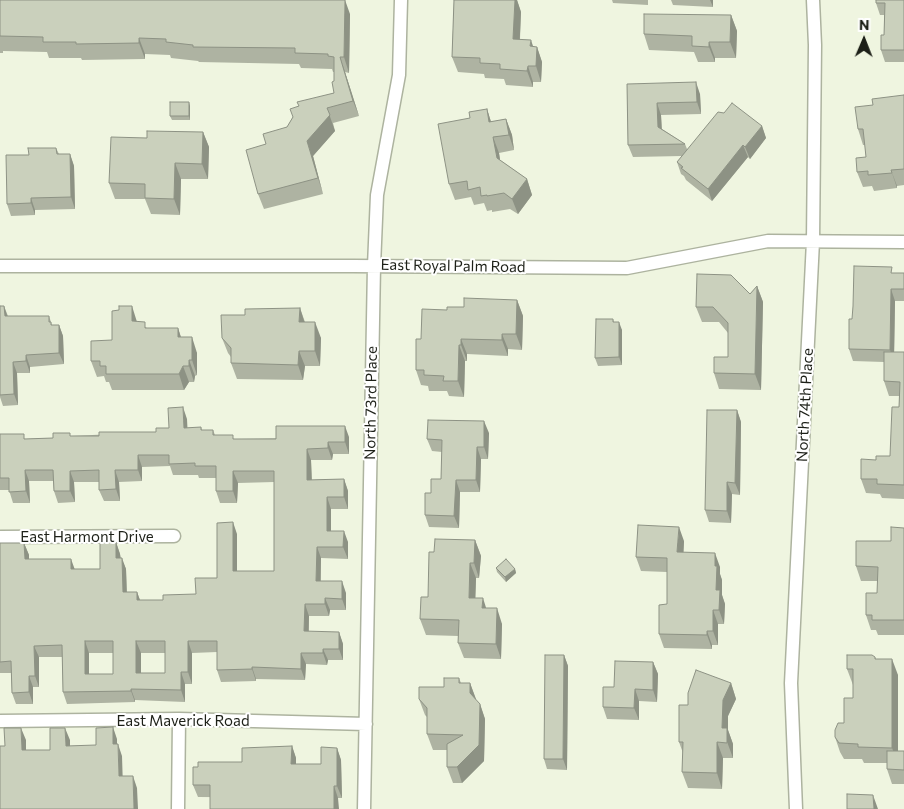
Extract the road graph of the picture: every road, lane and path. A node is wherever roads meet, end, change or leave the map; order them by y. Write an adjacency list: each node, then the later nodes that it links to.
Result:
1 (401, 0): 6 (street, North 73rd Place)
2 (813, 0): 3 (street, North 74th Place)
3 (813, 240): 4 (street, East Royal Palm Road); 6 (street, East Royal Palm Road); 14 (street, North 74th Place)
4 (904, 242)
5 (0, 266): 6 (street, East Royal Palm Road)
6 (374, 266): 11 (street, North 73rd Place)
7 (174, 536): 8 (street, East Harmont Drive)
8 (0, 537)
9 (179, 719): 10 (street, East Maverick Road); 11 (street, East Maverick Road); 12 (street)
10 (0, 721)
11 (366, 724): 13 (street, North 73rd Place)
12 (178, 809)
13 (364, 809)
14 (796, 809)

